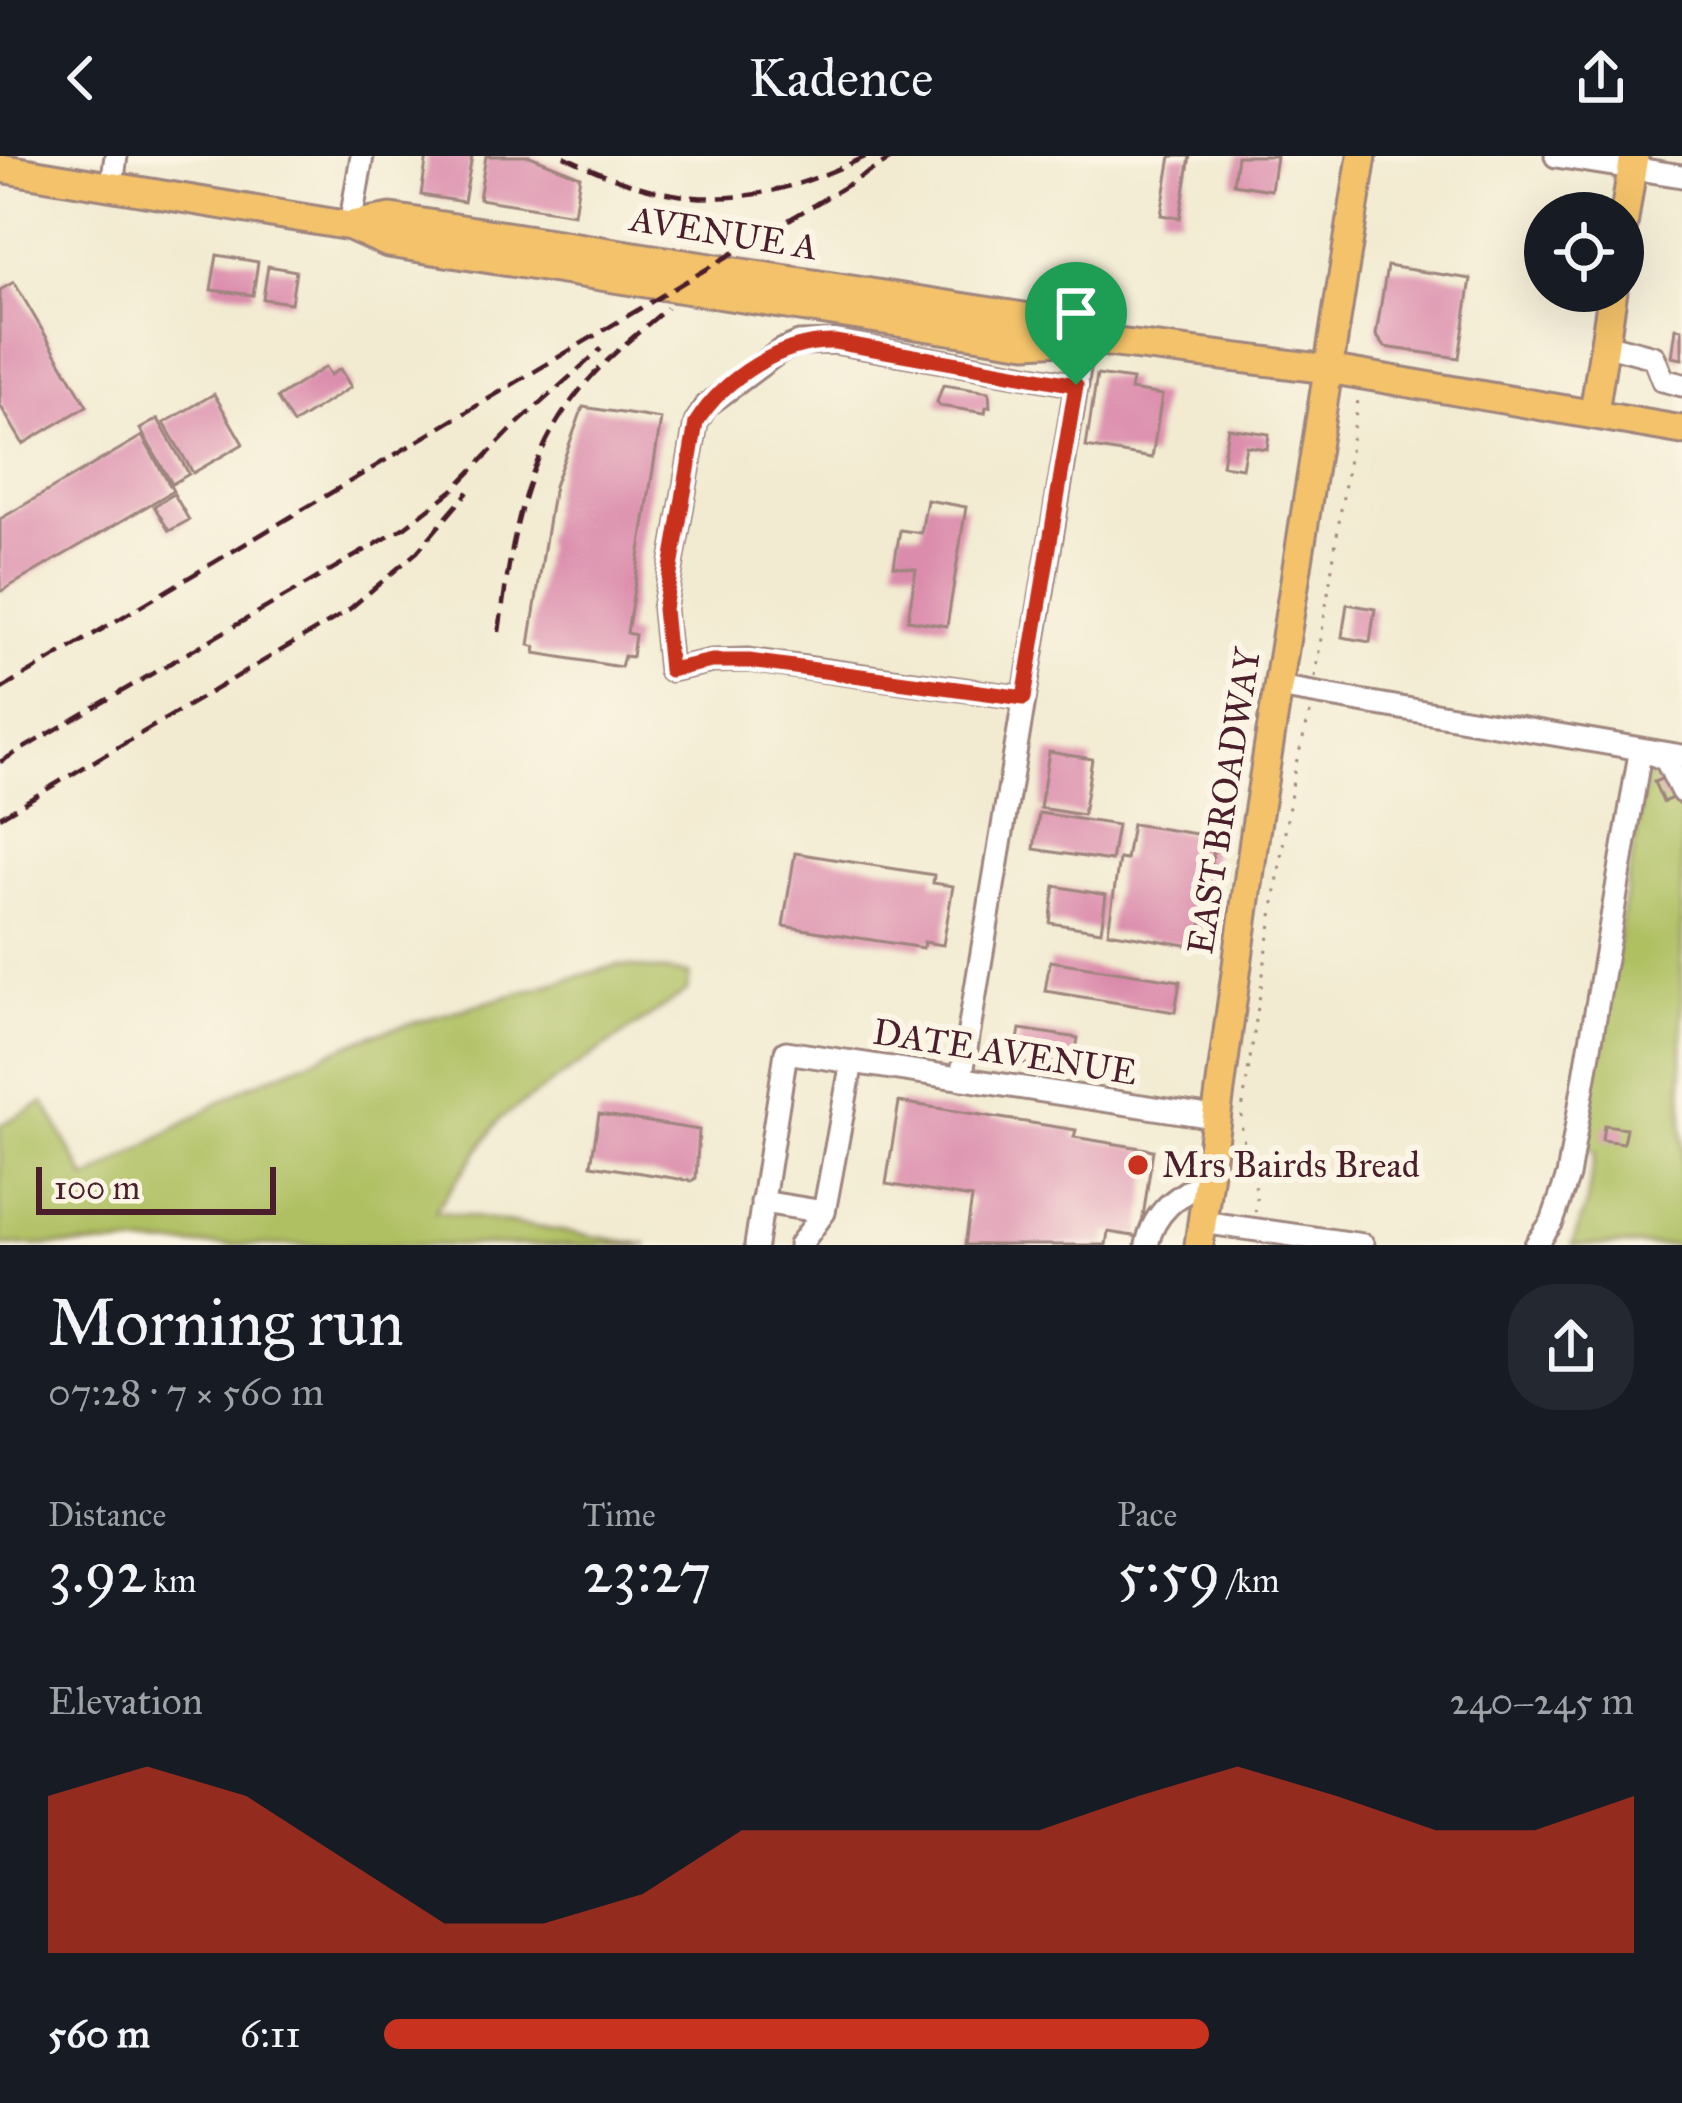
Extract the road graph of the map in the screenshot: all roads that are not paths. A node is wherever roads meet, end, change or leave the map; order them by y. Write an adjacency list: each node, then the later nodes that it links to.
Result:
1 (116, 156): 8 (street)
2 (362, 156): 10 (street)
3 (1362, 156): 14 (main road, EAST BROADWAY)
4 (1556, 156): 5 (street)
5 (1633, 162): 7 (street); 9 (main road)
6 (0, 169): 8 (main road, AVENUE A)
7 (1682, 176)
8 (112, 185): 10 (main road, AVENUE A)
9 (1628, 192)
10 (350, 226): 12 (main road, AVENUE A)
11 (1610, 312): 13 (main road)
12 (1084, 339): 14 (main road, AVENUE A); 15 (street)
13 (1605, 344): 16 (street); 17 (main road)
14 (1328, 369): 17 (main road, AVENUE A); 19 (main road, EAST BROADWAY)
15 (1076, 385): 20 (street); 20 (street)
16 (1682, 385)
17 (1594, 412): 18 (main road, AVENUE A)
18 (1682, 430)
19 (1278, 687): 21 (street); 26 (main road, EAST BROADWAY)
20 (1024, 698): 25 (street)
21 (1648, 752): 22 (street); 23 (street); 35 (street)
22 (1682, 756)
23 (1682, 792)
24 (852, 1062): 25 (street, DATE AVENUE); 28 (street, DATE AVENUE); 29 (street)
25 (961, 1079): 26 (street, DATE AVENUE)
26 (1214, 1117): 27 (main road, EAST BROADWAY)
27 (1206, 1180): 30 (main road, EAST BROADWAY); 33 (street)
28 (762, 1202): 29 (street); 32 (street)
29 (824, 1212): 31 (street)
30 (1200, 1234): 34 (street)
31 (807, 1244)
32 (756, 1245)
33 (1147, 1245)
34 (1363, 1245)
35 (1536, 1245)

